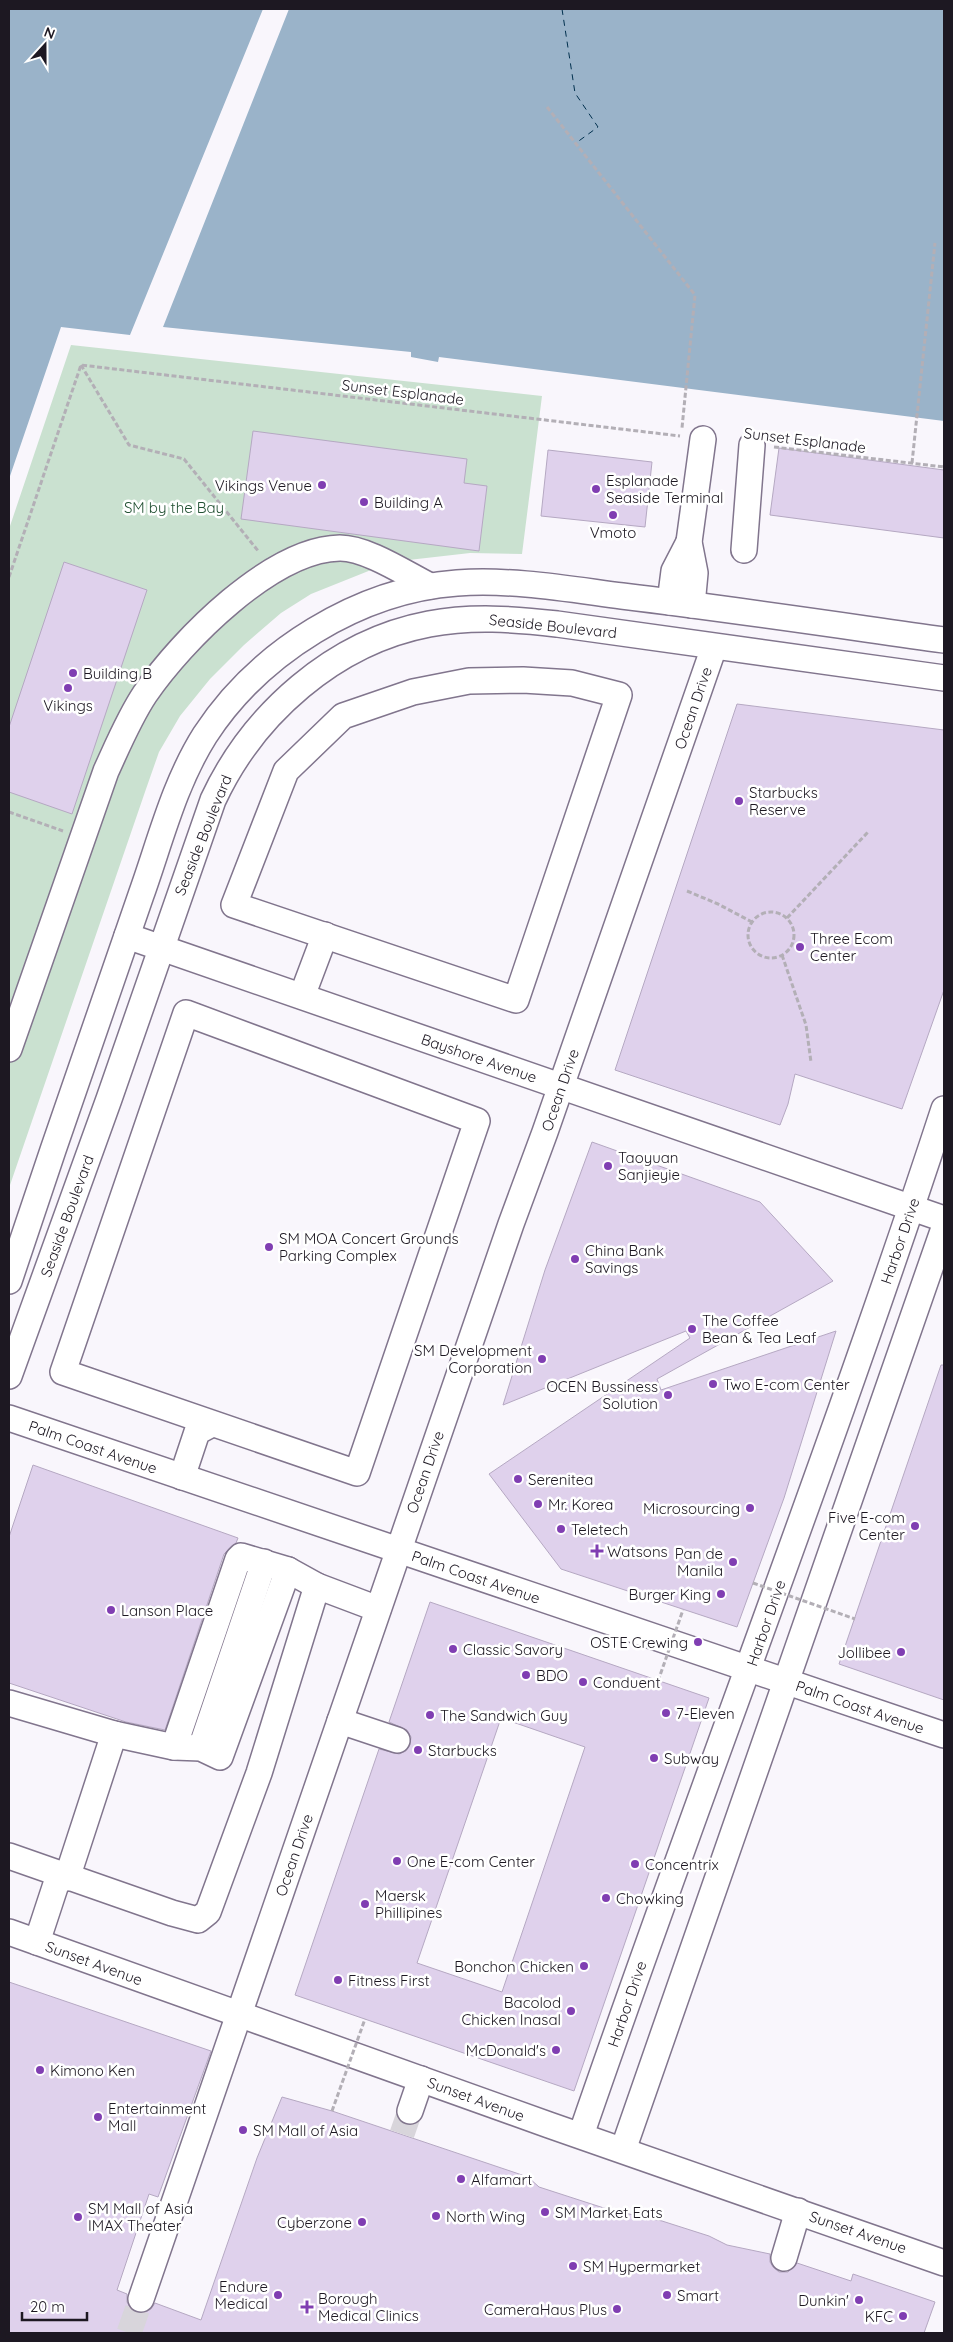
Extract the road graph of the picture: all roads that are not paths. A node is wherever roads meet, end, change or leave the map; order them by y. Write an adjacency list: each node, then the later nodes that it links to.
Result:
1 (692, 438): 5 (street)
2 (752, 445): 3 (street)
3 (744, 550)
4 (430, 586): 5 (street); 10 (street); 13 (street)
5 (681, 604): 6 (street)
6 (944, 640)
7 (714, 647): 8 (street, Seaside Boulevard); 11 (street, Seaside Boulevard); 14 (street, Ocean Drive)
8 (944, 678)
9 (325, 935): 9 (street); 12 (street)
10 (127, 936): 11 (street, Bayshore Avenue); 19 (street)
11 (161, 947): 12 (street, Bayshore Avenue); 20 (street, Seaside Boulevard)
12 (302, 996): 14 (street, Bayshore Avenue)
13 (9, 1049)
14 (561, 1086): 16 (street, Bayshore Avenue); 24 (street, Ocean Drive)
15 (944, 1110): 16 (street, Harbor Drive)
16 (912, 1208): 17 (street, Bayshore Avenue); 29 (street, Harbor Drive)
17 (944, 1219)
18 (944, 1228): 30 (street)
19 (9, 1281)
20 (9, 1376)
21 (9, 1418): 23 (street, Palm Coast Avenue)
22 (212, 1424): 22 (street); 23 (street)
23 (182, 1477): 24 (street, Palm Coast Avenue)
24 (398, 1550): 28 (street, Ocean Drive); 29 (street, Palm Coast Avenue)
25 (264, 1562): 26 (street); 36 (street); 37 (street)
26 (288, 1570): 27 (street); 37 (street)
27 (316, 1586): 28 (street); 39 (street)
28 (378, 1609): 32 (street, Ocean Drive)
29 (750, 1669): 30 (street, Palm Coast Avenue); 44 (street, Harbor Drive)
30 (786, 1682): 34 (street, Palm Coast Avenue); 45 (street)
31 (9, 1703): 33 (street)
32 (340, 1721): 35 (street); 41 (street, Ocean Drive)
33 (114, 1734): 36 (street); 39 (street)
34 (944, 1736)
35 (397, 1740)
36 (174, 1747): 37 (street)
37 (211, 1752)
38 (9, 1856): 39 (street)
39 (57, 1874): 40 (street)
40 (23, 1937): 41 (street, Sunset Avenue)
41 (238, 2014): 42 (street, Sunset Avenue); 49 (street, Ocean Drive)
42 (421, 2079): 43 (street); 44 (street, Sunset Avenue)
43 (410, 2110)
44 (581, 2135): 45 (street, Sunset Avenue)
45 (623, 2150): 46 (street, Sunset Avenue)
46 (798, 2211): 47 (street); 48 (street, Sunset Avenue)
47 (784, 2258)
48 (944, 2263)
49 (141, 2299)

